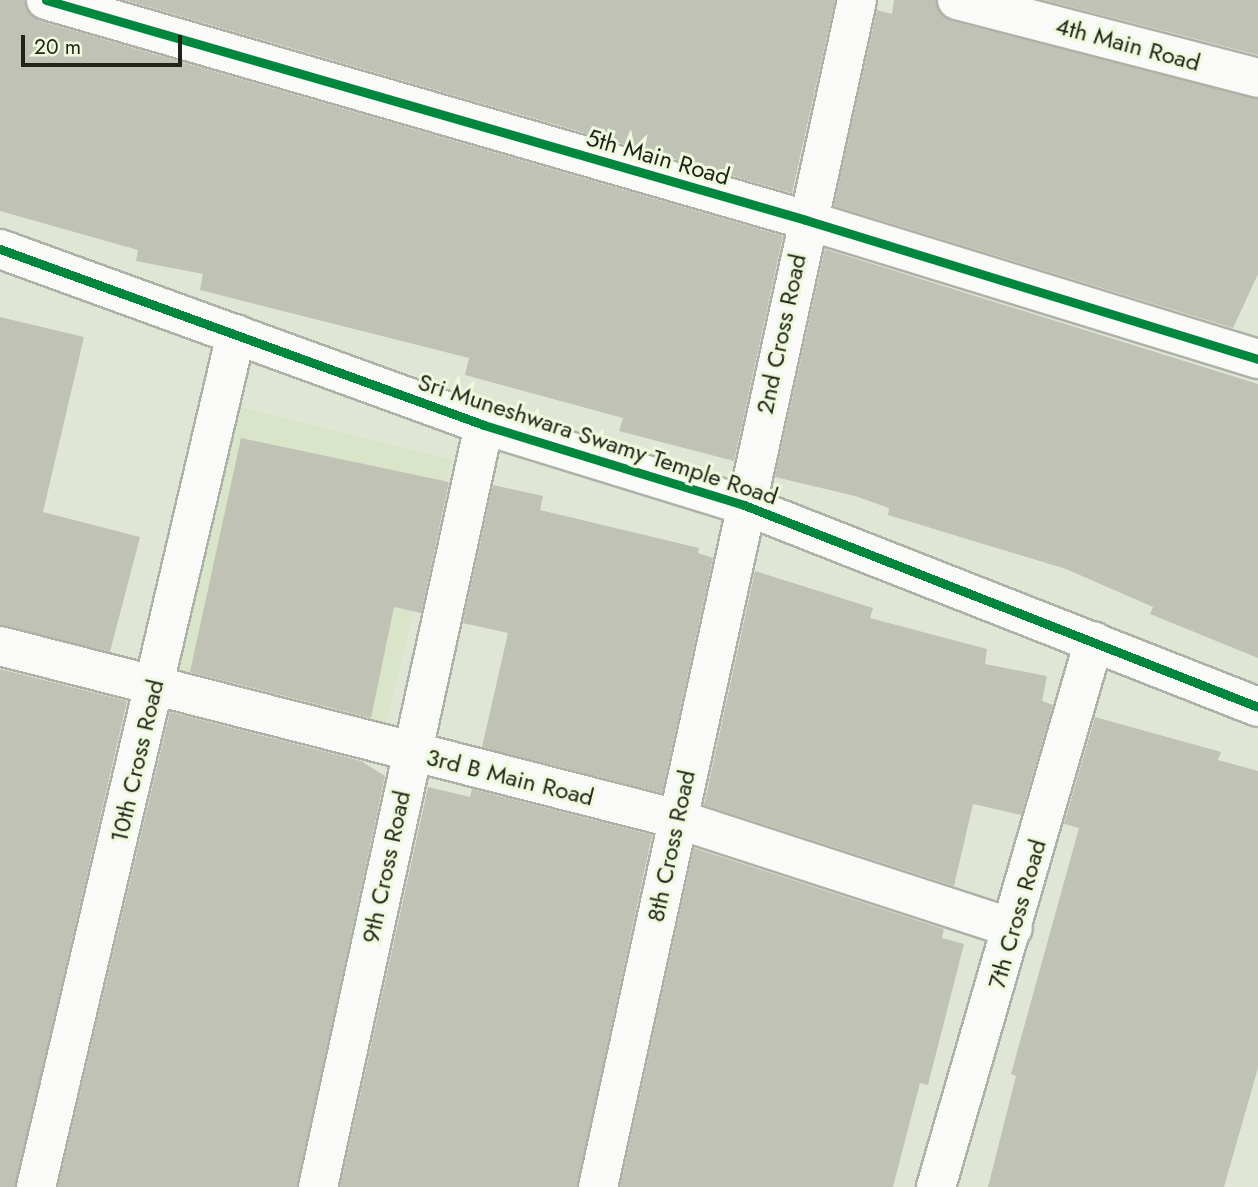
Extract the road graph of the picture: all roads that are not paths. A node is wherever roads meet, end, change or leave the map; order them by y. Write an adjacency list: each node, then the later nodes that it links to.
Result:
1 (46, 0): 5 (street, 5th Main Road)
2 (857, 0): 5 (street, 2nd Cross Road)
3 (957, 0): 4 (street, 4th Main Road)
4 (1258, 78)
5 (806, 220): 8 (street, 5th Main Road); 10 (street, 2nd Cross Road)
6 (0, 249): 7 (street, Sri Muneshwara Swamy Temple Road)
7 (236, 334): 9 (street, Sri Muneshwara Swamy Temple Road); 13 (street, 10th Cross Road)
8 (1258, 359)
9 (484, 425): 10 (street, Sri Muneshwara Swamy Temple Road); 15 (street, 9th Cross Road)
10 (744, 505): 11 (street, Sri Muneshwara Swamy Temple Road); 16 (street, 8th Cross Road)
11 (1094, 641): 14 (street, Sri Muneshwara Swamy Temple Road); 17 (street, 7th Cross Road)
12 (0, 646): 13 (street, 3rd B Main Road)
13 (155, 688): 15 (street, 3rd B Main Road); 18 (street, 10th Cross Road)
14 (1258, 707)
15 (411, 752): 16 (street, 3rd B Main Road); 19 (street, 9th Cross Road)
16 (677, 819): 17 (street, 3rd B Main Road); 20 (street, 8th Cross Road)
17 (1013, 928): 21 (street, 7th Cross Road)
18 (36, 1187)
19 (318, 1187)
20 (598, 1187)
21 (936, 1187)

